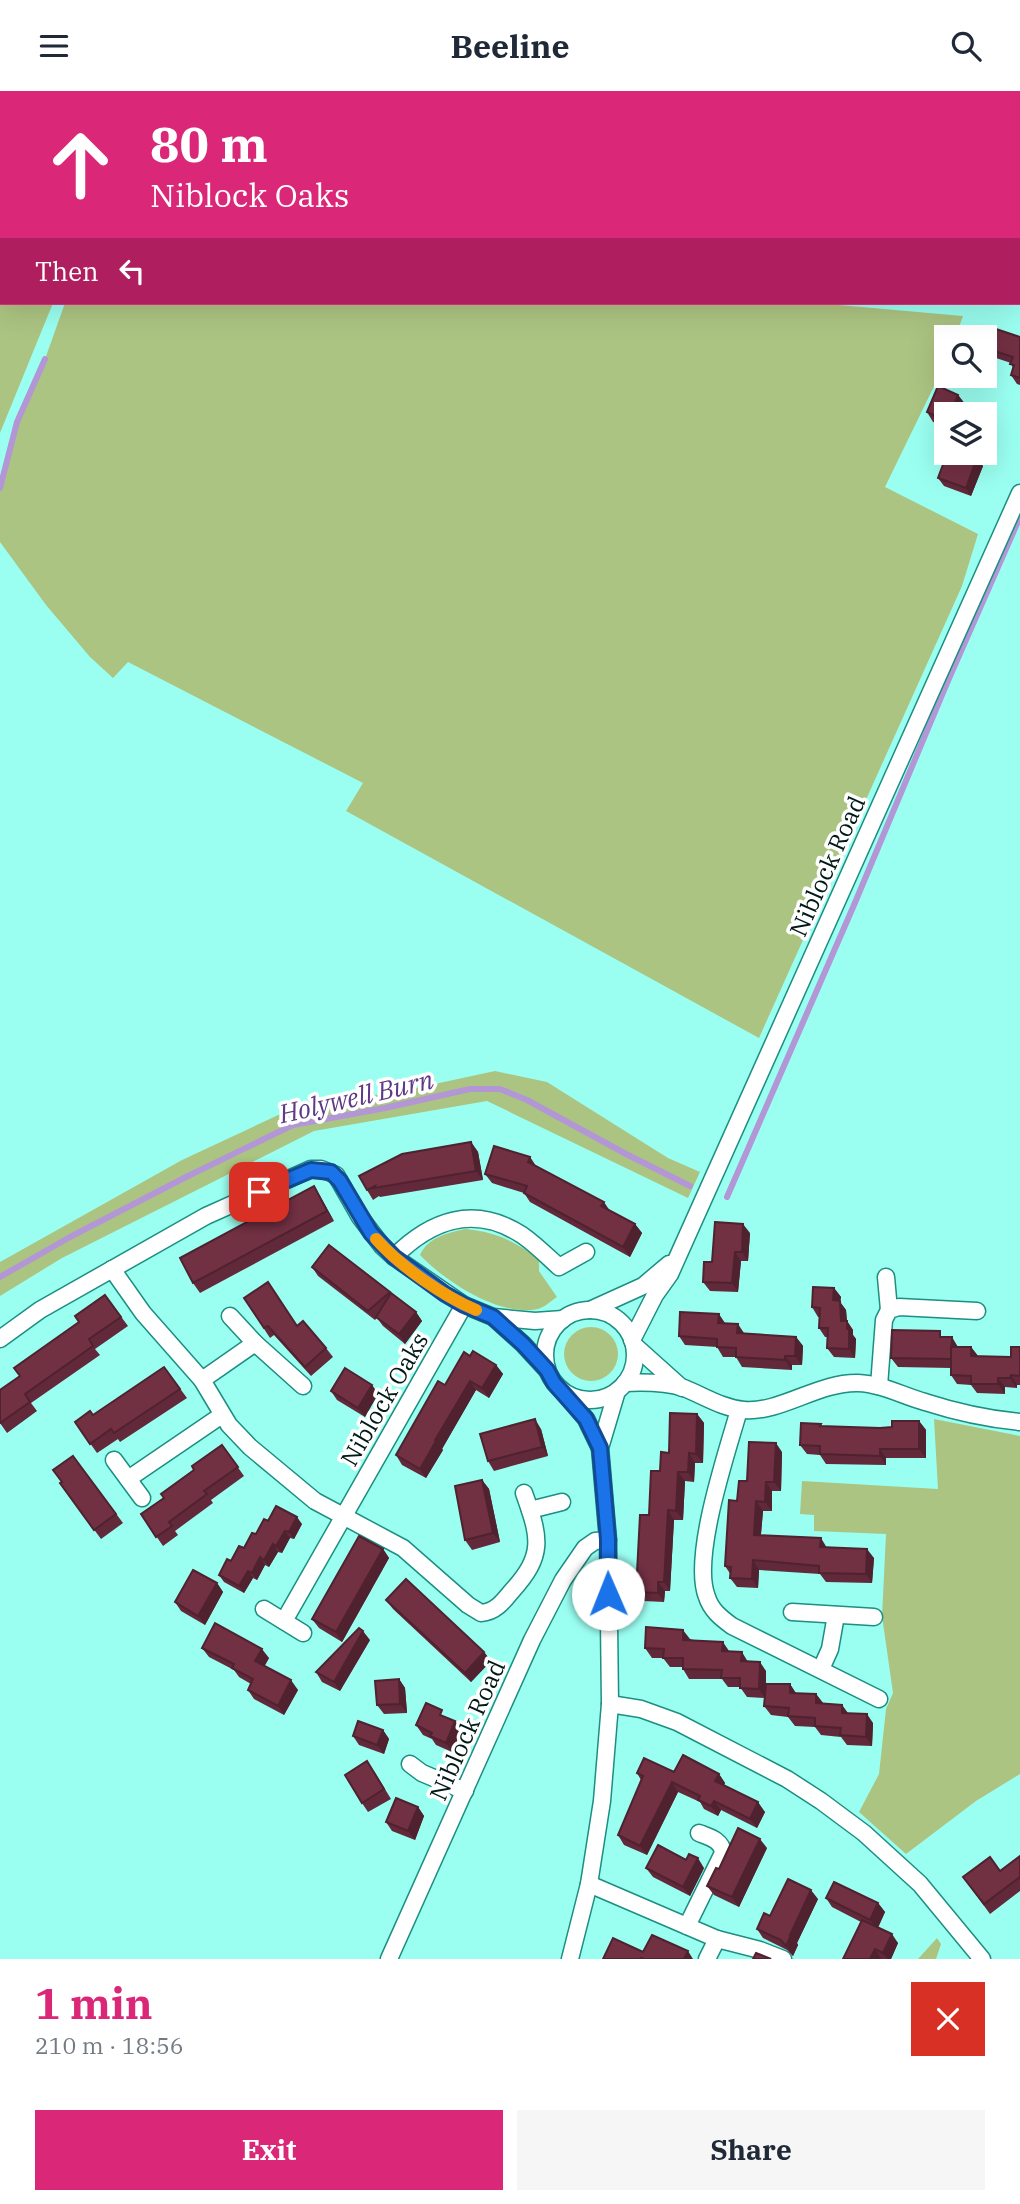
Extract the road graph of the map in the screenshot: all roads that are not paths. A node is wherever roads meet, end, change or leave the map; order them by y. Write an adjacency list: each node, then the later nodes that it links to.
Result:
1 (1020, 492): 4 (street, Niblock Road)
2 (586, 1251): 3 (street)
3 (394, 1257): 5 (street); 7 (street)
4 (676, 1258): 8 (street, Niblock Road); 15 (street, Niblock Road)
5 (112, 1269): 14 (street); 18 (street)
6 (886, 1277): 9 (street)
7 (464, 1305): 12 (street); 34 (street, Niblock Oaks)
8 (590, 1310): 13 (street); 15 (street)
9 (889, 1310): 10 (street); 20 (street)
10 (977, 1311)
11 (230, 1316): 16 (street)
12 (493, 1317): 13 (street); 17 (street)
13 (563, 1319): 17 (street)
14 (0, 1339)
15 (633, 1342): 21 (street); 22 (street)
16 (255, 1343): 18 (street); 19 (street)
17 (547, 1370): 23 (street)
18 (202, 1380): 25 (street)
19 (303, 1386)
20 (879, 1386): 24 (street); 26 (street)
21 (621, 1387): 22 (street); 23 (street); 27 (street)
22 (682, 1388): 24 (street)
23 (564, 1392): 27 (street)
24 (740, 1410): 42 (street)
25 (222, 1415): 29 (street); 34 (street)
26 (1020, 1422)
27 (600, 1448): 35 (street)
28 (114, 1460): 29 (street)
29 (128, 1479): 31 (street)
30 (524, 1493): 33 (street)
31 (142, 1498)
32 (562, 1501): 33 (street)
33 (530, 1510): 34 (street)
34 (343, 1516): 40 (street, Niblock Oaks)
35 (608, 1539): 44 (street); 46 (street, Niblock Road)
36 (264, 1609): 40 (street)
37 (792, 1612): 38 (street)
38 (836, 1615): 39 (street); 42 (street)
39 (874, 1617)
40 (284, 1621): 41 (street)
41 (303, 1633)
42 (821, 1669): 43 (street)
43 (879, 1699)
44 (610, 1704): 48 (street); 55 (street)
45 (410, 1764): 46 (street)
46 (465, 1791): 51 (street, Niblock Road)
47 (699, 1832): 49 (street)
48 (589, 1885): 49 (street); 52 (street)
49 (687, 1926): 50 (street)
50 (717, 1939): 53 (street); 54 (street)
51 (389, 1959)
52 (570, 1959)
53 (707, 1959)
54 (783, 1959)
55 (982, 1959)

